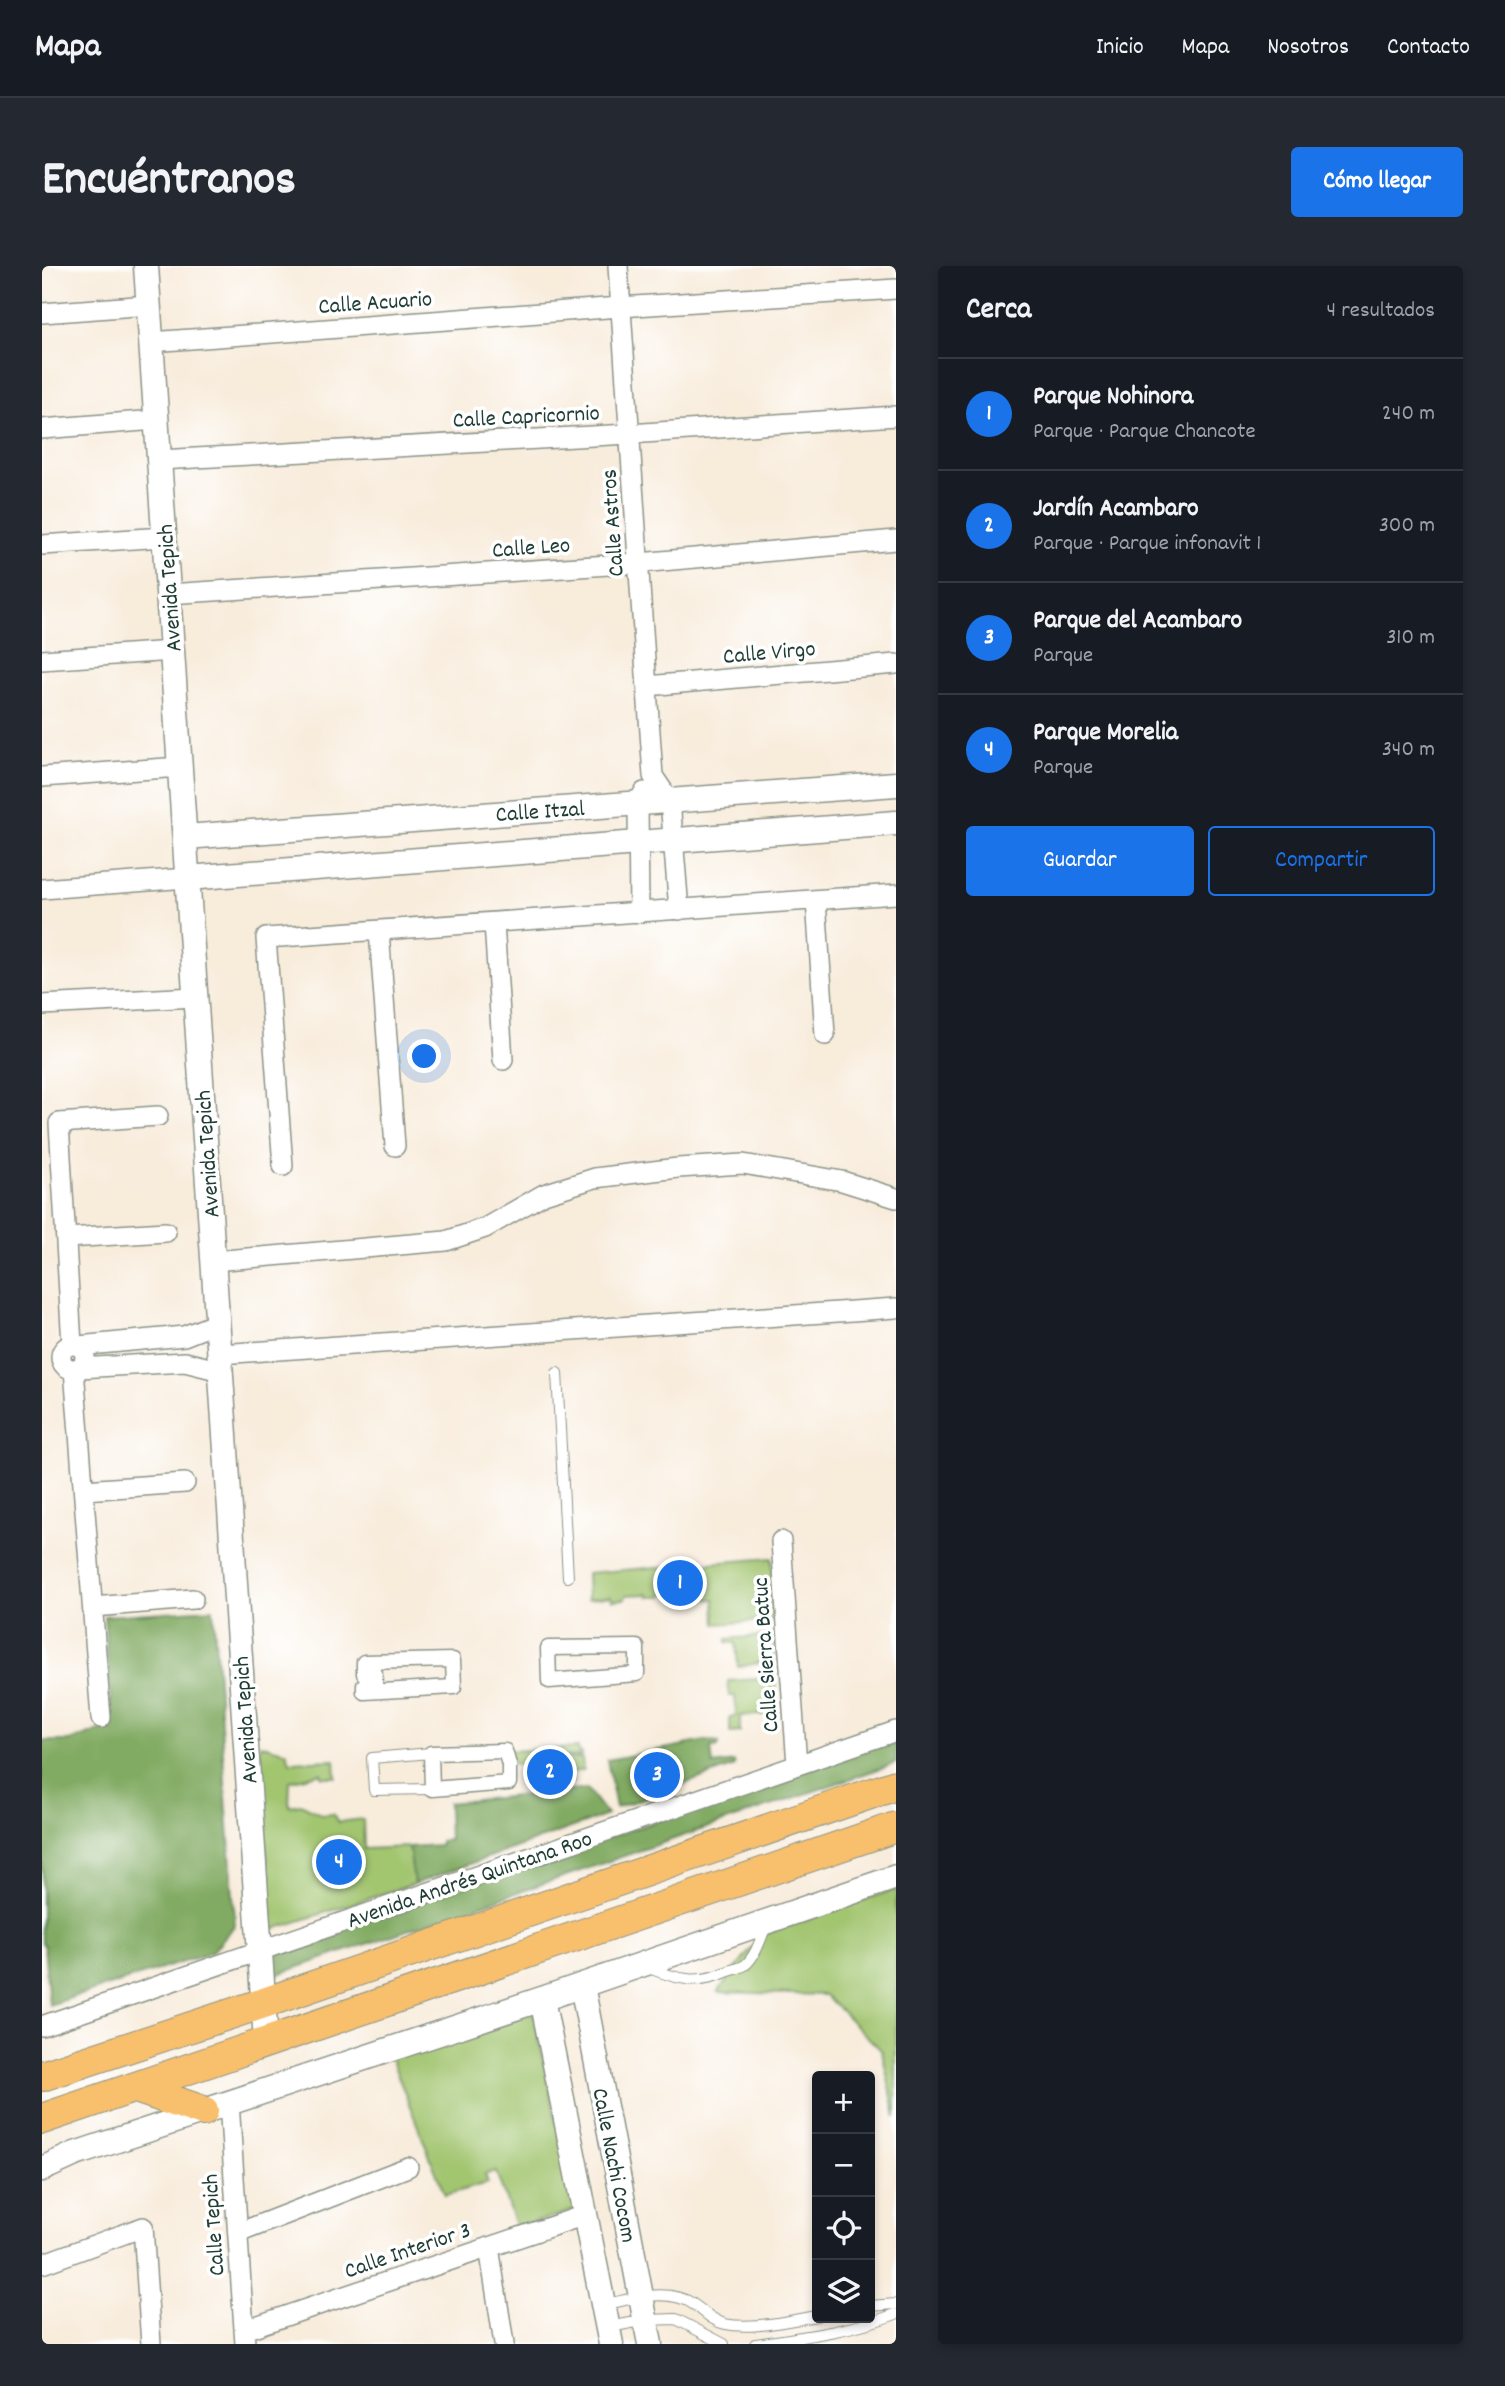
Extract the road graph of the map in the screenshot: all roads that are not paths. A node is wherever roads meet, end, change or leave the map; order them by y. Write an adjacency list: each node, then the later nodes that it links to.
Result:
1 (146, 266): 4 (street, Avenida Tepich)
2 (618, 266): 5 (street, Calle Astros)
3 (896, 289): 5 (street, Calle Acuario)
4 (149, 305): 6 (street); 7 (street, Avenida Tepich)
5 (621, 307): 7 (street, Calle Acuario); 11 (street, Calle Astros)
6 (42, 313)
7 (151, 342): 9 (street, Avenida Tepich)
8 (896, 416): 11 (street, Calle Capricornio)
9 (156, 420): 10 (street); 12 (street, Avenida Tepich)
10 (42, 429)
11 (629, 434): 12 (street, Calle Capricornio); 16 (street, Calle Astros)
12 (159, 460): 13 (street, Avenida Tepich)
13 (164, 537): 15 (street); 17 (street, Avenida Tepich)
14 (896, 540): 16 (street, Calle Leo)
15 (42, 545)
16 (639, 563): 17 (street, Calle Leo); 21 (street, Calle Astros)
17 (168, 594): 18 (street, Avenida Tepich)
18 (172, 651): 19 (street); 22 (street, Avenida Tepich)
19 (42, 660)
20 (896, 664): 21 (street, Calle Virgo)
21 (647, 686): 23 (street, Calle Astros)
22 (180, 766): 24 (street); 29 (street, Avenida Tepich)
23 (653, 776): 26 (street); 27 (street)
24 (42, 777)
25 (896, 784): 26 (street, Calle Itzal)
26 (670, 801): 27 (street, Calle Itzal); 30 (street)
27 (638, 803): 29 (street, Calle Itzal); 31 (street)
28 (896, 823): 30 (street, Calle Itzal)
29 (185, 837): 32 (street, Avenida Tepich)
30 (673, 841): 31 (street, Calle Itzal); 36 (street)
31 (638, 843): 32 (street, Calle Itzal); 37 (street)
32 (187, 878): 33 (street); 40 (street, Avenida Tepich)
33 (42, 889)
34 (896, 894): 35 (street)
35 (816, 900): 36 (street); 42 (street)
36 (679, 910): 37 (street)
37 (639, 913): 38 (street)
38 (494, 923): 39 (street); 43 (street)
39 (379, 931): 45 (street); 46 (street)
40 (195, 997): 41 (street); 50 (street, Avenida Tepich)
41 (42, 1005)
42 (825, 1035)
43 (503, 1060)
44 (158, 1116): 49 (street)
45 (395, 1146)
46 (283, 1166)
47 (896, 1198): 50 (street)
48 (166, 1232): 49 (street)
49 (66, 1238): 53 (street)
50 (213, 1261): 52 (street, Avenida Tepich)
51 (896, 1308): 54 (street)
52 (217, 1322): 53 (street); 54 (street, Avenida Tepich)
53 (82, 1345): 55 (street); 55 (street)
54 (220, 1363): 55 (street); 74 (street, Avenida Tepich)
55 (84, 1369): 58 (street)
56 (557, 1373): 60 (lane)
57 (185, 1483): 58 (street)
58 (84, 1490): 62 (street)
59 (781, 1541): 68 (street, Calle Sierra Batuc)
60 (568, 1577)
61 (193, 1600): 62 (street)
62 (93, 1607): 65 (street)
63 (548, 1648): 63 (street)
64 (364, 1674): 64 (street)
65 (102, 1718)
66 (896, 1731): 68 (street, Avenida Andrés Quintana Roo)
67 (431, 1753): 70 (lane); 70 (lane); 70 (street)
68 (797, 1765): 74 (street, Avenida Andrés Quintana Roo)
69 (896, 1785): 78 (main road)
70 (432, 1789)
71 (896, 1827): 80 (main road)
72 (896, 1877): 73 (street)
73 (768, 1921): 75 (street); 75 (lane)
74 (260, 1950): 78 (street, Avenida Tepich); 79 (street, Avenida Andrés Quintana Roo)
75 (642, 1965): 76 (street)
76 (582, 1985): 77 (street); 96 (street, Calle Nachi Cocom)
77 (542, 1999): 83 (street); 87 (street, Calle Nachi Cocom)
78 (264, 2003): 80 (street, Avenida Tepich); 81 (main road)
79 (42, 2026)
80 (266, 2042): 82 (main road)
81 (42, 2076)
82 (136, 2088): 83 (main road); 84 (main road)
83 (216, 2107): 86 (street); 88 (street, Calle Tepich)
84 (42, 2119)
85 (408, 2167): 88 (street)
86 (42, 2169)
87 (585, 2215): 89 (street, Calle Interior 3); 97 (street, Calle Nachi Cocom)
88 (238, 2233): 99 (street, Calle Tepich)
89 (489, 2247): 99 (street, Calle Interior 3); 101 (street)
90 (42, 2264): 100 (street)
91 (896, 2304): 92 (lane)
92 (875, 2306)
93 (896, 2314): 103 (lane)
94 (710, 2317): 95 (lane); 96 (lane); 98 (lane)
95 (812, 2317)
96 (646, 2320): 97 (lane); 97 (lane); 98 (lane)
97 (607, 2325)
98 (700, 2331): 102 (lane)
99 (245, 2337)
100 (150, 2344)
101 (504, 2344)
102 (724, 2344)
103 (755, 2344)

